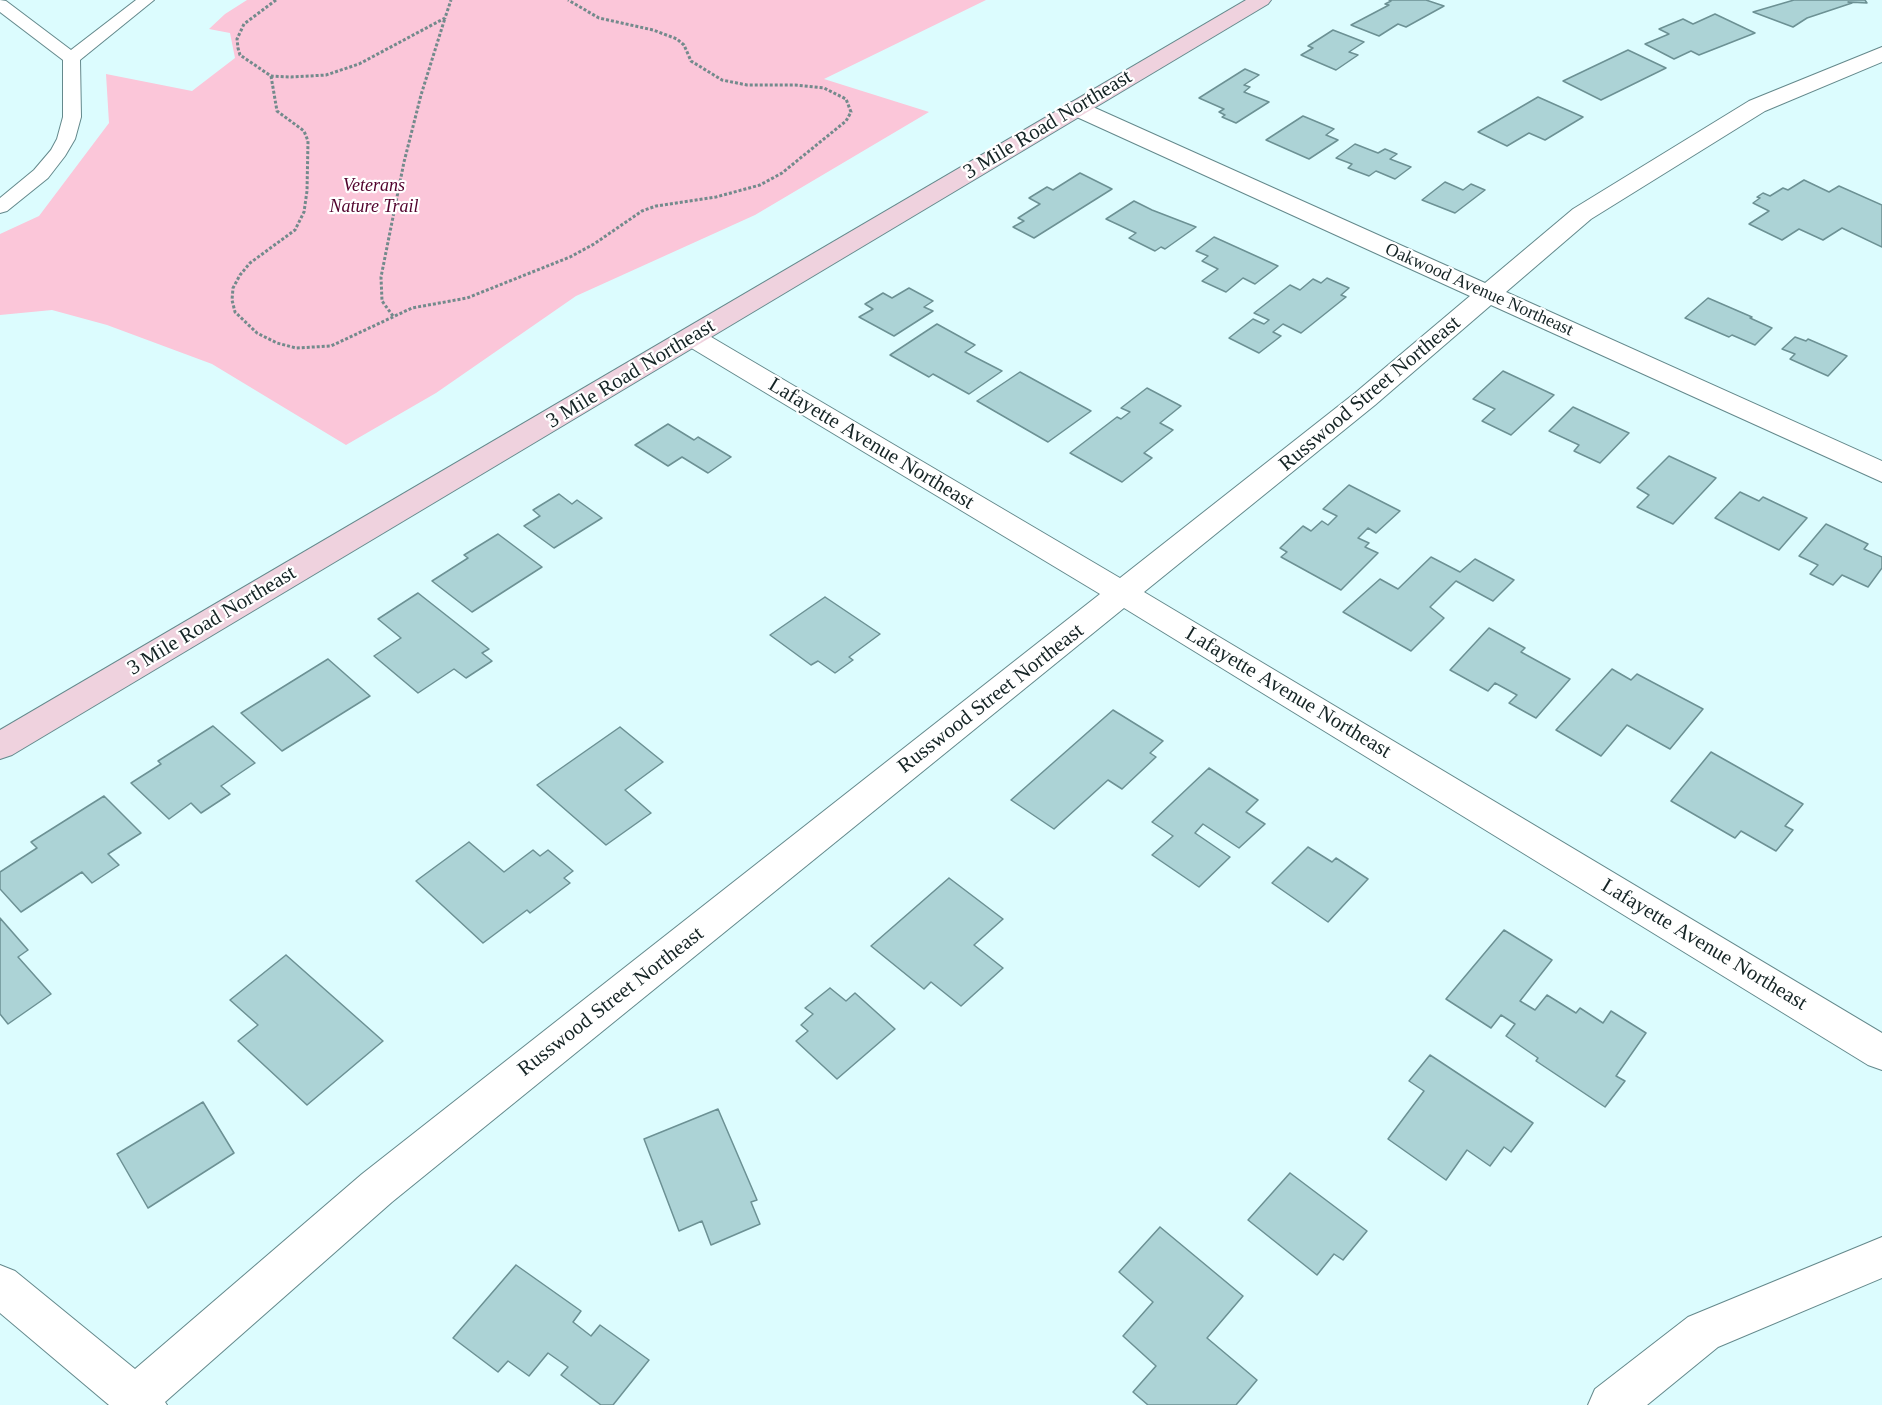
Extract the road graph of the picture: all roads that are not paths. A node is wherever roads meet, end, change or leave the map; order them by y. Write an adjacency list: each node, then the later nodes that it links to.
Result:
1 (146, 0): 5 (lane)
2 (1261, 0): 6 (main road, 3 Mile Road Northeast)
3 (0, 4): 5 (lane)
4 (1882, 54): 8 (street, Russwood Street Northeast)
5 (71, 58): 7 (lane)
6 (1076, 108): 8 (street, Oakwood Avenue Northeast); 9 (main road, 3 Mile Road Northeast)
7 (0, 207)
8 (1489, 294): 10 (street, Oakwood Avenue Northeast); 11 (street, Russwood Street Northeast)
9 (692, 337): 11 (street, Lafayette Avenue Northeast); 12 (main road, 3 Mile Road Northeast)
10 (1882, 472)
11 (1124, 594): 13 (street, Lafayette Avenue Northeast); 16 (street, Russwood Street Northeast)
12 (0, 746)
13 (1882, 1053)
14 (1882, 1257): 17 (street)
15 (0, 1286): 16 (street)
16 (140, 1402)
17 (1611, 1405)

